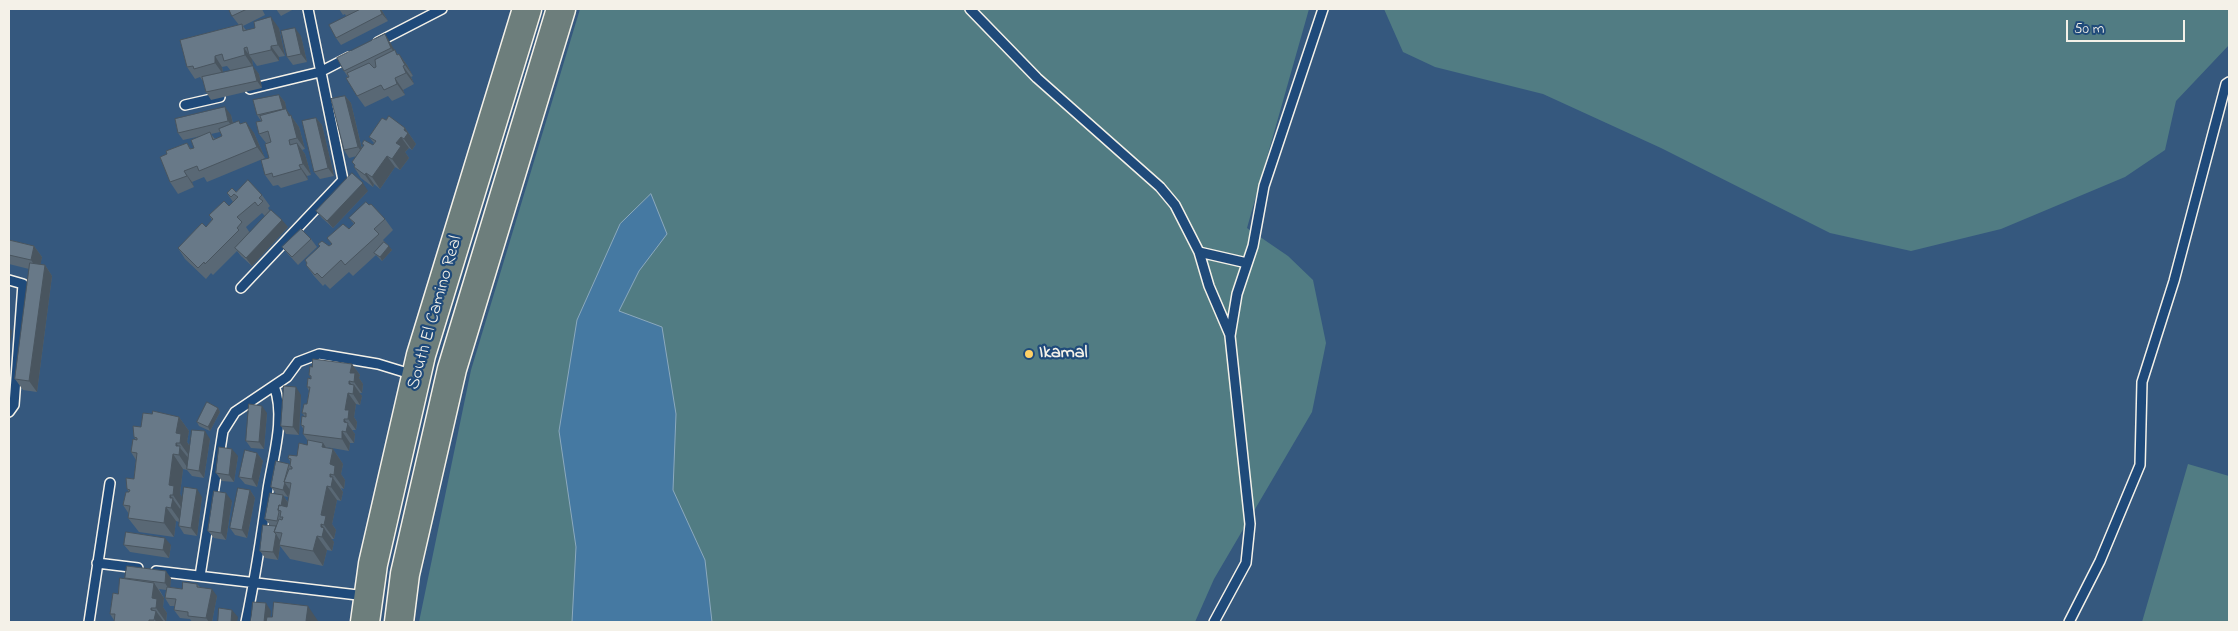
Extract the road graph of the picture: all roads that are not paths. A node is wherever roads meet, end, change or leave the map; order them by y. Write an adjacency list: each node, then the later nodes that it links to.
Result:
1 (308, 9): 7 (lane)
2 (442, 9): 7 (lane)
3 (527, 9): 17 (main road, South El Camino Real)
4 (561, 9): 28 (main road, South El Camino Real)
5 (970, 9): 12 (lane)
6 (1323, 9): 13 (lane)
7 (320, 72): 9 (lane); 15 (lane)
8 (2229, 82): 30 (lane)
9 (243, 91)
10 (233, 93): 11 (lane)
11 (185, 105)
12 (1199, 252): 13 (lane); 16 (lane)
13 (1247, 262): 16 (lane)
14 (9, 280): 19 (lane)
15 (241, 288)
16 (1230, 336): 29 (lane)
17 (416, 376): 18 (lane); 24 (main road, South El Camino Real)
18 (274, 386): 22 (lane); 23 (lane)
19 (9, 412)
20 (110, 483): 21 (lane)
21 (97, 563): 22 (lane); 25 (lane)
22 (200, 576): 23 (lane)
23 (254, 583): 24 (lane); 26 (lane)
24 (367, 609): 27 (main road)
25 (89, 622)
26 (246, 622)
27 (385, 622)
28 (399, 622)
29 (1214, 622)
30 (2069, 622)

